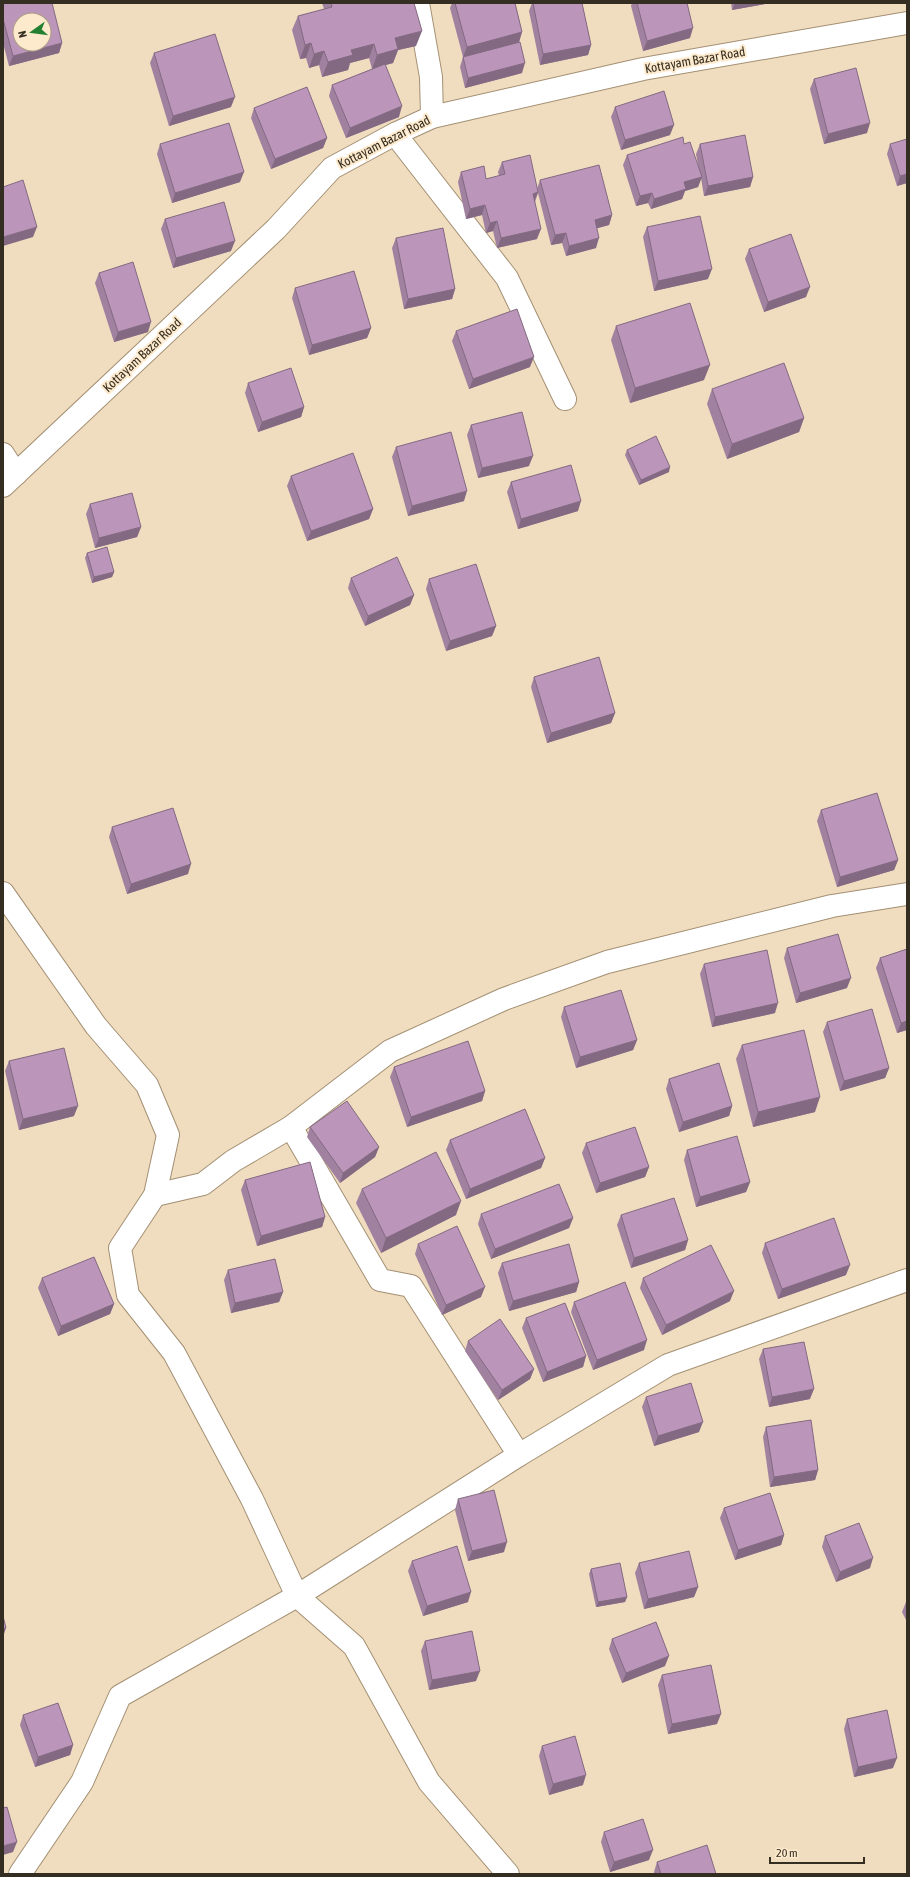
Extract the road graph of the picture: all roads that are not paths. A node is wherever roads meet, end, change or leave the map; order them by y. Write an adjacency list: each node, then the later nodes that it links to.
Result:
1 (418, 3): 3 (street)
2 (907, 23): 3 (street, Kottayam Bazar Road)
3 (432, 117): 4 (street, Kottayam Bazar Road)
4 (395, 134): 5 (street); 7 (street, Kottayam Bazar Road)
5 (565, 399)
6 (3, 454): 7 (street)
7 (9, 480)
8 (3, 892): 11 (street)
9 (907, 894): 10 (street)
10 (291, 1126): 11 (street); 13 (street)
11 (155, 1195): 14 (street)
12 (907, 1280): 13 (street)
13 (519, 1455): 14 (street)
14 (297, 1596): 15 (street); 16 (street)
15 (20, 1874)
16 (508, 1874)

